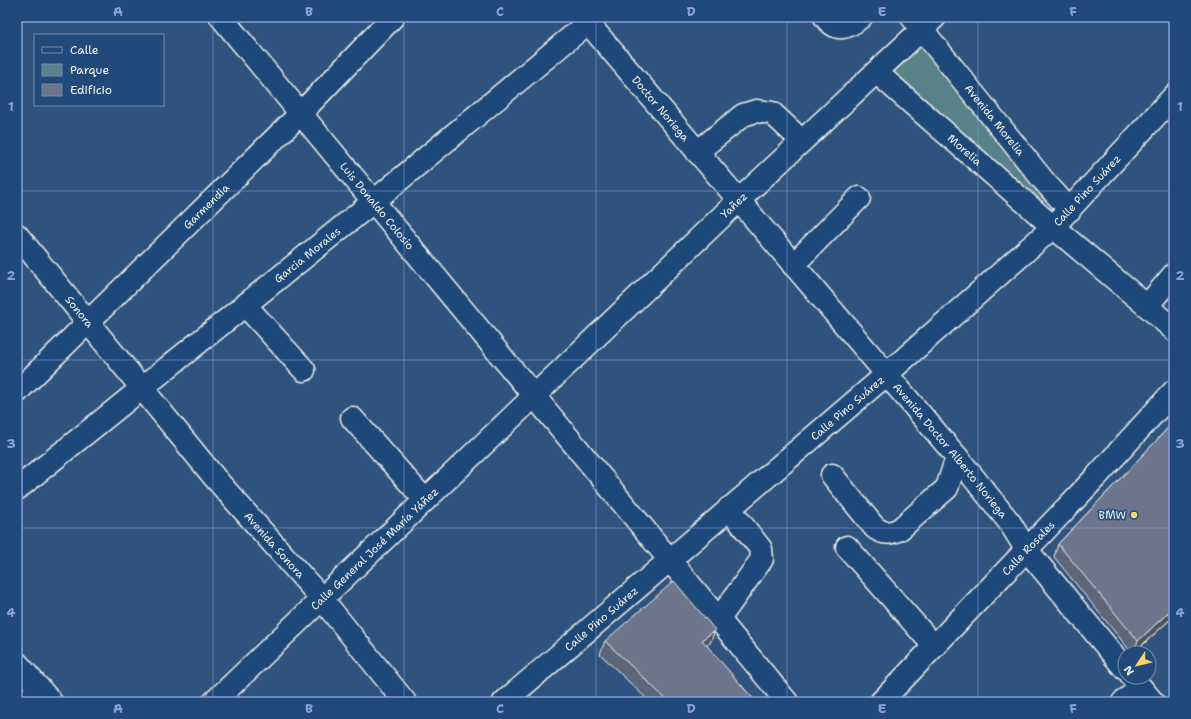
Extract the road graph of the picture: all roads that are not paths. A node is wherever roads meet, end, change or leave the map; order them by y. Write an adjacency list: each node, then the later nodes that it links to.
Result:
1 (221, 17): 9 (street, Luis Donaldo Colosio)
2 (393, 17): 9 (street, Garmendia)
3 (825, 17): 4 (street)
4 (861, 17)
5 (589, 19): 11 (street, Doctor Noriega); 14 (street, Garcia Morales)
6 (923, 21): 7 (street, Yañez); 15 (street, Avenida Morelia)
7 (876, 72): 10 (street, Yañez); 16 (street, Morelia)
8 (1174, 96): 15 (street, Calle Pino Suárez)
9 (300, 114): 14 (street, Luis Donaldo Colosio); 22 (street, Garmendia)
10 (802, 141): 11 (street); 13 (street, Yañez)
11 (697, 152): 13 (street, Doctor Noriega)
12 (859, 198): 18 (street)
13 (738, 200): 18 (street, Avenida Doctor Alberto Noriega); 29 (street, Yañez)
14 (374, 201): 20 (street, Garcia Morales); 29 (street, Luis Donaldo Colosio)
15 (1070, 210): 16 (street, Calle Pino Suárez)
16 (1053, 227): 21 (street); 25 (street, Calle Pino Suárez)
17 (17, 235): 22 (street, Sonora)
18 (793, 265): 25 (street, Avenida Doctor Alberto Noriega)
19 (1174, 274): 21 (street)
20 (245, 305): 24 (street); 26 (street, Garcia Morales)
21 (1147, 306): 23 (street)
22 (87, 322): 26 (street, Sonora); 28 (street, Garmendia)
23 (1174, 330)
24 (304, 370)
25 (886, 374): 31 (street, Avenida Doctor Alberto Noriega); 35 (street, Calle Pino Suárez)
26 (142, 389): 33 (street, Garcia Morales); 39 (street, Avenida Sonora)
27 (1174, 391): 37 (street, Calle Rosales)
28 (17, 392)
29 (534, 395): 34 (street, Calle General José María Yáñez); 38 (street, Luis Donaldo Colosio)
30 (352, 418): 34 (street)
31 (956, 457): 32 (street); 37 (street, Avenida Doctor Alberto Noriega)
32 (832, 475)
33 (17, 490)
34 (425, 500): 39 (street, Calle General José María Yáñez)
35 (729, 508): 38 (street, Calle Pino Suárez); 40 (street)
36 (847, 548): 41 (street)
37 (1026, 549): 41 (street, Calle Rosales); 42 (street, Avenida Doctor Alberto Noriega)
38 (669, 560): 40 (street, Luis Donaldo Colosio); 48 (street, Calle Pino Suárez)
39 (322, 599): 46 (street, Calle General José María Yáñez); 47 (street, Avenida Sonora)
40 (719, 619): 49 (street, Luis Donaldo Colosio)
41 (934, 646): 50 (street, Calle Rosales)
42 (1117, 659)
43 (17, 663): 45 (street)
44 (1142, 689): 51 (street)
45 (39, 698)
46 (214, 702)
47 (405, 702)
48 (504, 702)
49 (787, 702)
50 (880, 702)
51 (1123, 702)

